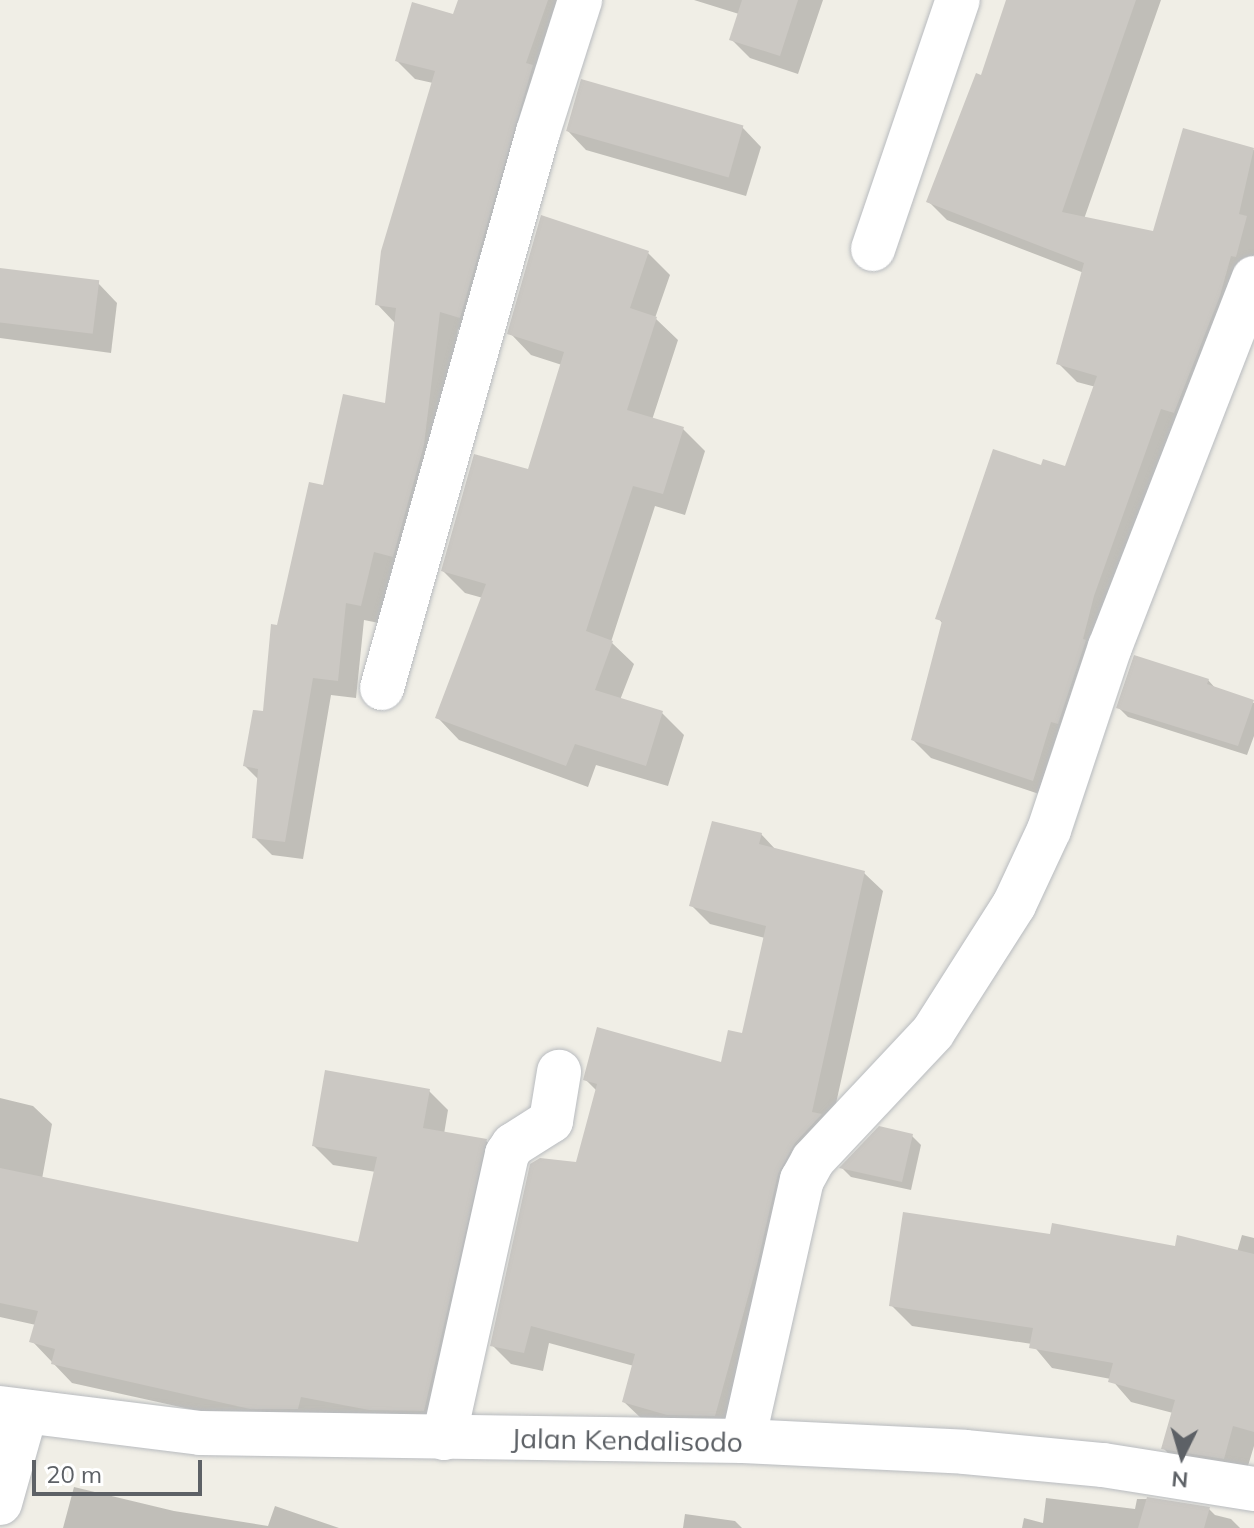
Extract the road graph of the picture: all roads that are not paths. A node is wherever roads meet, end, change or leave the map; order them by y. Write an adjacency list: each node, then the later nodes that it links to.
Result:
1 (580, 0): 5 (street)
2 (958, 0): 3 (street)
3 (873, 249)
4 (1254, 278): 9 (street)
5 (382, 688)
6 (559, 1072): 8 (street)
7 (12, 1411): 8 (street, Jalan Kendalisodo); 11 (street)
8 (444, 1438): 9 (street, Jalan Kendalisodo)
9 (743, 1441): 10 (street, Jalan Kendalisodo)
10 (1254, 1489)
11 (0, 1503)

